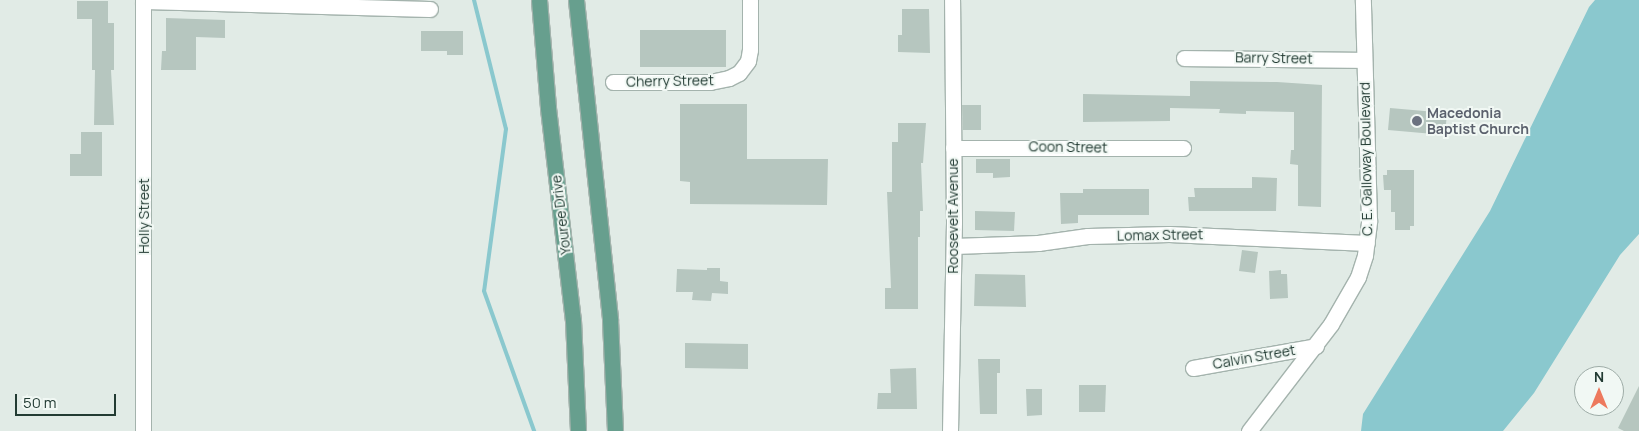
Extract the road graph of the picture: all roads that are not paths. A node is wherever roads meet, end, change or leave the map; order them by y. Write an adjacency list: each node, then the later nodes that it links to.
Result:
1 (143, 0): 7 (street); 17 (street, Holly Street)
2 (538, 0): 18 (main road, Youree Drive)
3 (576, 0): 19 (main road)
4 (750, 0): 10 (street, Cherry Street)
5 (952, 0): 11 (street, Roosevelt Avenue)
6 (1363, 0): 9 (street, C. E. Galloway Boulevard)
7 (430, 10)
8 (1184, 58): 9 (street, Barry Street)
9 (1364, 60): 13 (street, C. E. Galloway Boulevard)
10 (613, 82)
11 (953, 148): 12 (street, Coon Street); 14 (street, Roosevelt Avenue)
12 (1183, 148)
13 (1367, 243): 14 (street, Lomax Street); 15 (street, C. E. Galloway Boulevard)
14 (954, 246): 20 (street, Roosevelt Avenue)
15 (1316, 346): 16 (street, Calvin Street); 21 (street, C. E. Galloway Boulevard)
16 (1192, 368)
17 (143, 431)
18 (578, 431)
19 (615, 431)
20 (950, 431)
21 (1249, 431)

